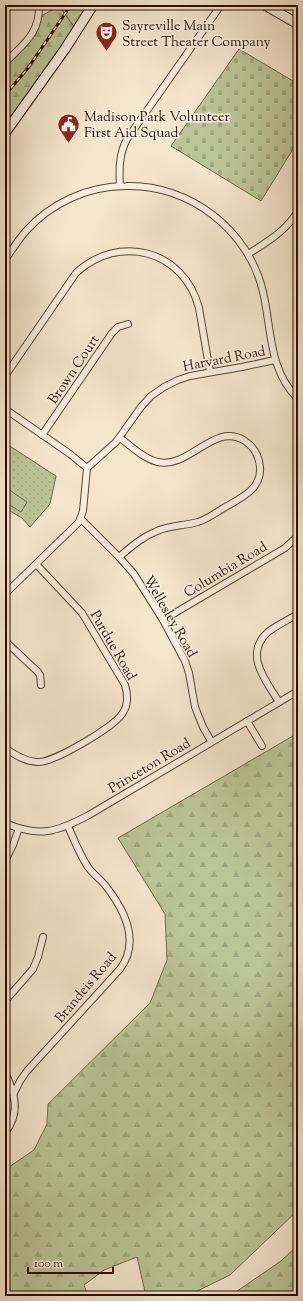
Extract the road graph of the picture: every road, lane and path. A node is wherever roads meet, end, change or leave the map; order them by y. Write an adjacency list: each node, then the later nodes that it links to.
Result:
1 (39, 5): 6 (street)
2 (93, 5): 7 (street)
3 (221, 5): 8 (street)
4 (265, 5): 5 (street)
5 (298, 24)
6 (5, 63)
7 (5, 133)
8 (120, 186): 10 (street); 11 (street)
9 (298, 211): 10 (street)
10 (248, 254): 13 (street)
11 (5, 260)
12 (128, 324): 18 (street, Brown Court)
13 (275, 360): 14 (street, Harvard Road); 16 (street)
14 (210, 372): 15 (street); 19 (street, Harvard Road)
15 (5, 376)
16 (298, 400)
17 (5, 409): 18 (street)
18 (42, 435): 20 (street)
19 (120, 438): 20 (street, Harvard Road); 23 (street)
20 (87, 468): 21 (street)
21 (81, 519): 23 (street, Wellesley Road); 24 (street)
22 (298, 536): 27 (street, Columbia Road)
23 (119, 557): 27 (street, Wellesley Road)
24 (36, 564): 25 (street); 35 (street, Purdue Road)
25 (5, 594)
26 (298, 614): 31 (street)
27 (163, 620): 33 (street, Wellesley Road)
28 (5, 641): 29 (street)
29 (41, 685)
30 (298, 690): 31 (street, Princeton Road)
31 (279, 702): 32 (street, Princeton Road)
32 (247, 721): 33 (street, Princeton Road); 34 (street)
33 (212, 741): 37 (street, Princeton Road)
34 (262, 746)
35 (5, 748)
36 (5, 823): 38 (street, Princeton Road)
37 (68, 826): 38 (street, Princeton Road); 43 (street, Brandeis Road)
38 (19, 828): 39 (street)
39 (5, 861)
40 (43, 937): 41 (street)
41 (5, 1001)
42 (5, 1072): 43 (street)
43 (14, 1093): 44 (street)
44 (5, 1133)

